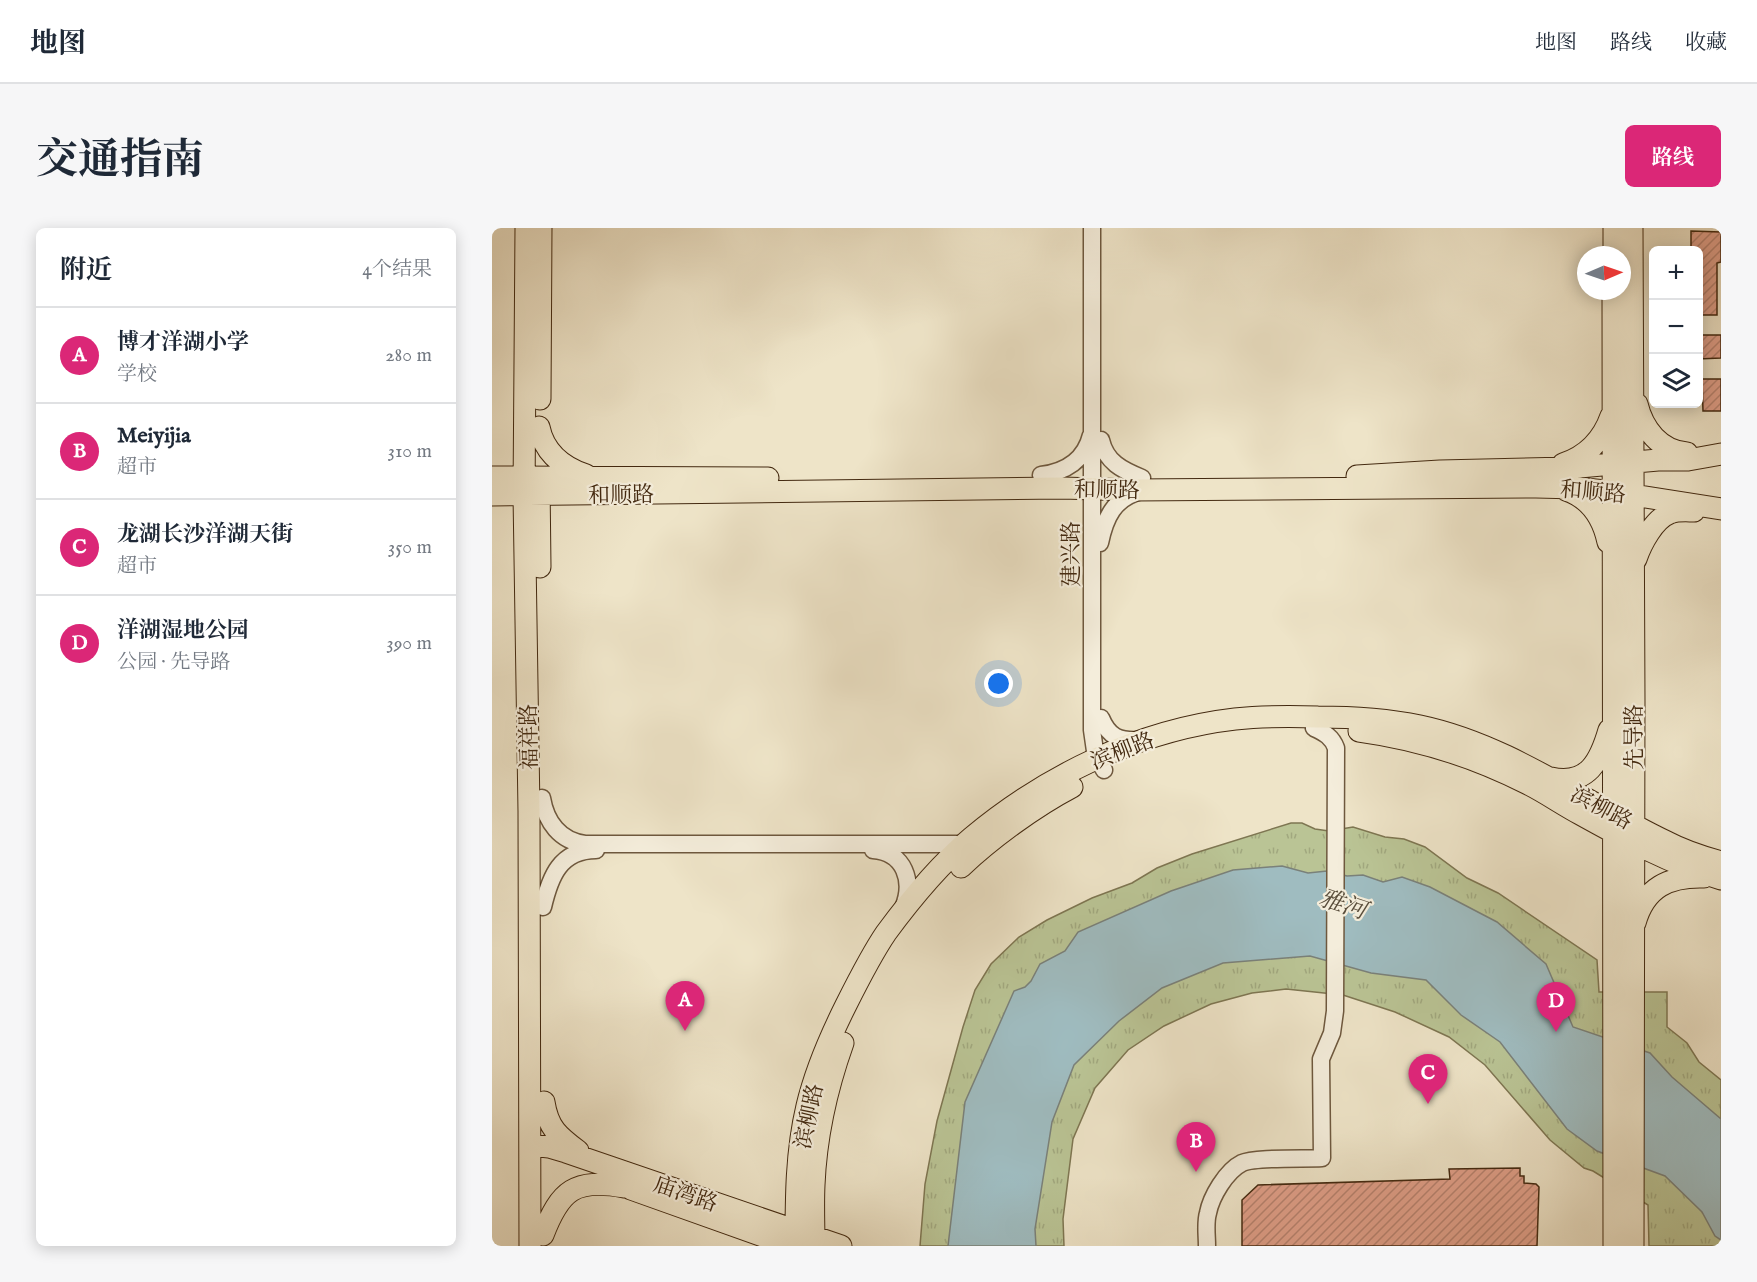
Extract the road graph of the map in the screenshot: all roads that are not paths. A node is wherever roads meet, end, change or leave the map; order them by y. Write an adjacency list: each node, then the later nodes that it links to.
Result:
1 (526, 228): 12 (main road, 福祥路)
2 (541, 228): 12 (main road, 福祥路)
3 (1092, 228): 11 (street, 建兴路)
4 (1101, 228): 13 (street)
5 (1614, 228): 7 (main road)
6 (1632, 228): 9 (main road, 先导路)
7 (1614, 246)
8 (1614, 300): 10 (main road, 先导路)
9 (1632, 384): 14 (main road); 15 (main road, 先导路)
10 (1614, 407): 15 (main road, 先导路); 17 (main road)
11 (1093, 423): 18 (street); 19 (street, 建兴路)
12 (532, 426): 16 (main road); 21 (main road, 福祥路); 22 (main road)
13 (1101, 440): 19 (street); 20 (street)
14 (1721, 454): 15 (main road, 和顺路)
15 (1623, 463): 17 (main road, 和顺路); 23 (main road, 先导路)
16 (492, 476): 21 (main road, 和顺路)
17 (1553, 478): 20 (main road, 和顺路); 23 (main road, 和顺路); 28 (main road)
18 (1045, 482): 19 (main road, 和顺路); 22 (main road, 和顺路); 26 (street)
19 (1097, 483): 20 (main road, 和顺路); 26 (street, 建兴路)
20 (1144, 484): 26 (street)
21 (532, 486): 22 (main road, 和顺路); 24 (main road, 和顺路); 27 (main road, 福祥路)
22 (595, 486): 27 (main road)
23 (1623, 493): 25 (main road, 和顺路); 28 (main road, 先导路)
24 (492, 497): 27 (main road)
25 (1721, 509): 28 (main road)
26 (1096, 538): 30 (street, 建兴路)
27 (532, 547): 37 (main road, 福祥路); 49 (main road, 福祥路)
28 (1623, 571): 29 (main road, 先导路); 36 (main road, 先导路)
29 (1614, 709): 35 (main road); 39 (main road, 先导路)
30 (1096, 724): 31 (street); 33 (street); 34 (street)
31 (1149, 739): 33 (main road, 滨柳路); 35 (main road, 滨柳路)
32 (1344, 742): 33 (main road, 滨柳路); 38 (main road, 滨柳路); 60 (street)
33 (1108, 761): 34 (main road, 滨柳路); 51 (main road, 滨柳路)
34 (1075, 769): 41 (main road, 滨柳路)
35 (1546, 776): 39 (main road, 滨柳路)
36 (1633, 779): 39 (main road, 先导路); 40 (main road)
37 (542, 798): 41 (street); 44 (main road, 福祥路)
38 (1579, 814): 39 (main road, 滨柳路); 43 (main road)
39 (1623, 828): 40 (main road, 滨柳路); 42 (main road, 滨柳路); 43 (main road, 先导路); 46 (main road, 先导路)
40 (1669, 843): 42 (main road, 滨柳路)
41 (965, 844): 45 (main road, 滨柳路)
42 (1720, 873): 46 (main road)
43 (1614, 886): 47 (main road, 先导路)
44 (543, 907): 45 (street); 48 (main road, 福祥路)
45 (902, 912): 51 (main road, 滨柳路)
46 (1633, 932): 47 (main road, 先导路)
47 (1624, 993): 53 (main road, 先导路)
48 (543, 1102): 49 (main road, 福祥路); 50 (main road)
49 (537, 1152): 50 (main road, 庙湾路); 52 (main road, 庙湾路); 56 (main road, 福祥路)
50 (594, 1161): 54 (main road, 庙湾路)
51 (806, 1178): 54 (main road); 55 (main road, 滨柳路); 59 (main road)
52 (624, 1187): 54 (main road, 庙湾路); 56 (main road)
53 (1623, 1206): 61 (main road, 先导路); 62 (main road, 先导路)
54 (748, 1222): 55 (main road, 庙湾路); 57 (main road)
55 (802, 1241): 58 (main road, 庙湾路)
56 (539, 1242)
57 (776, 1246)
58 (841, 1246)
59 (850, 1246)
60 (1209, 1246)
61 (1614, 1246)
62 (1633, 1246)

